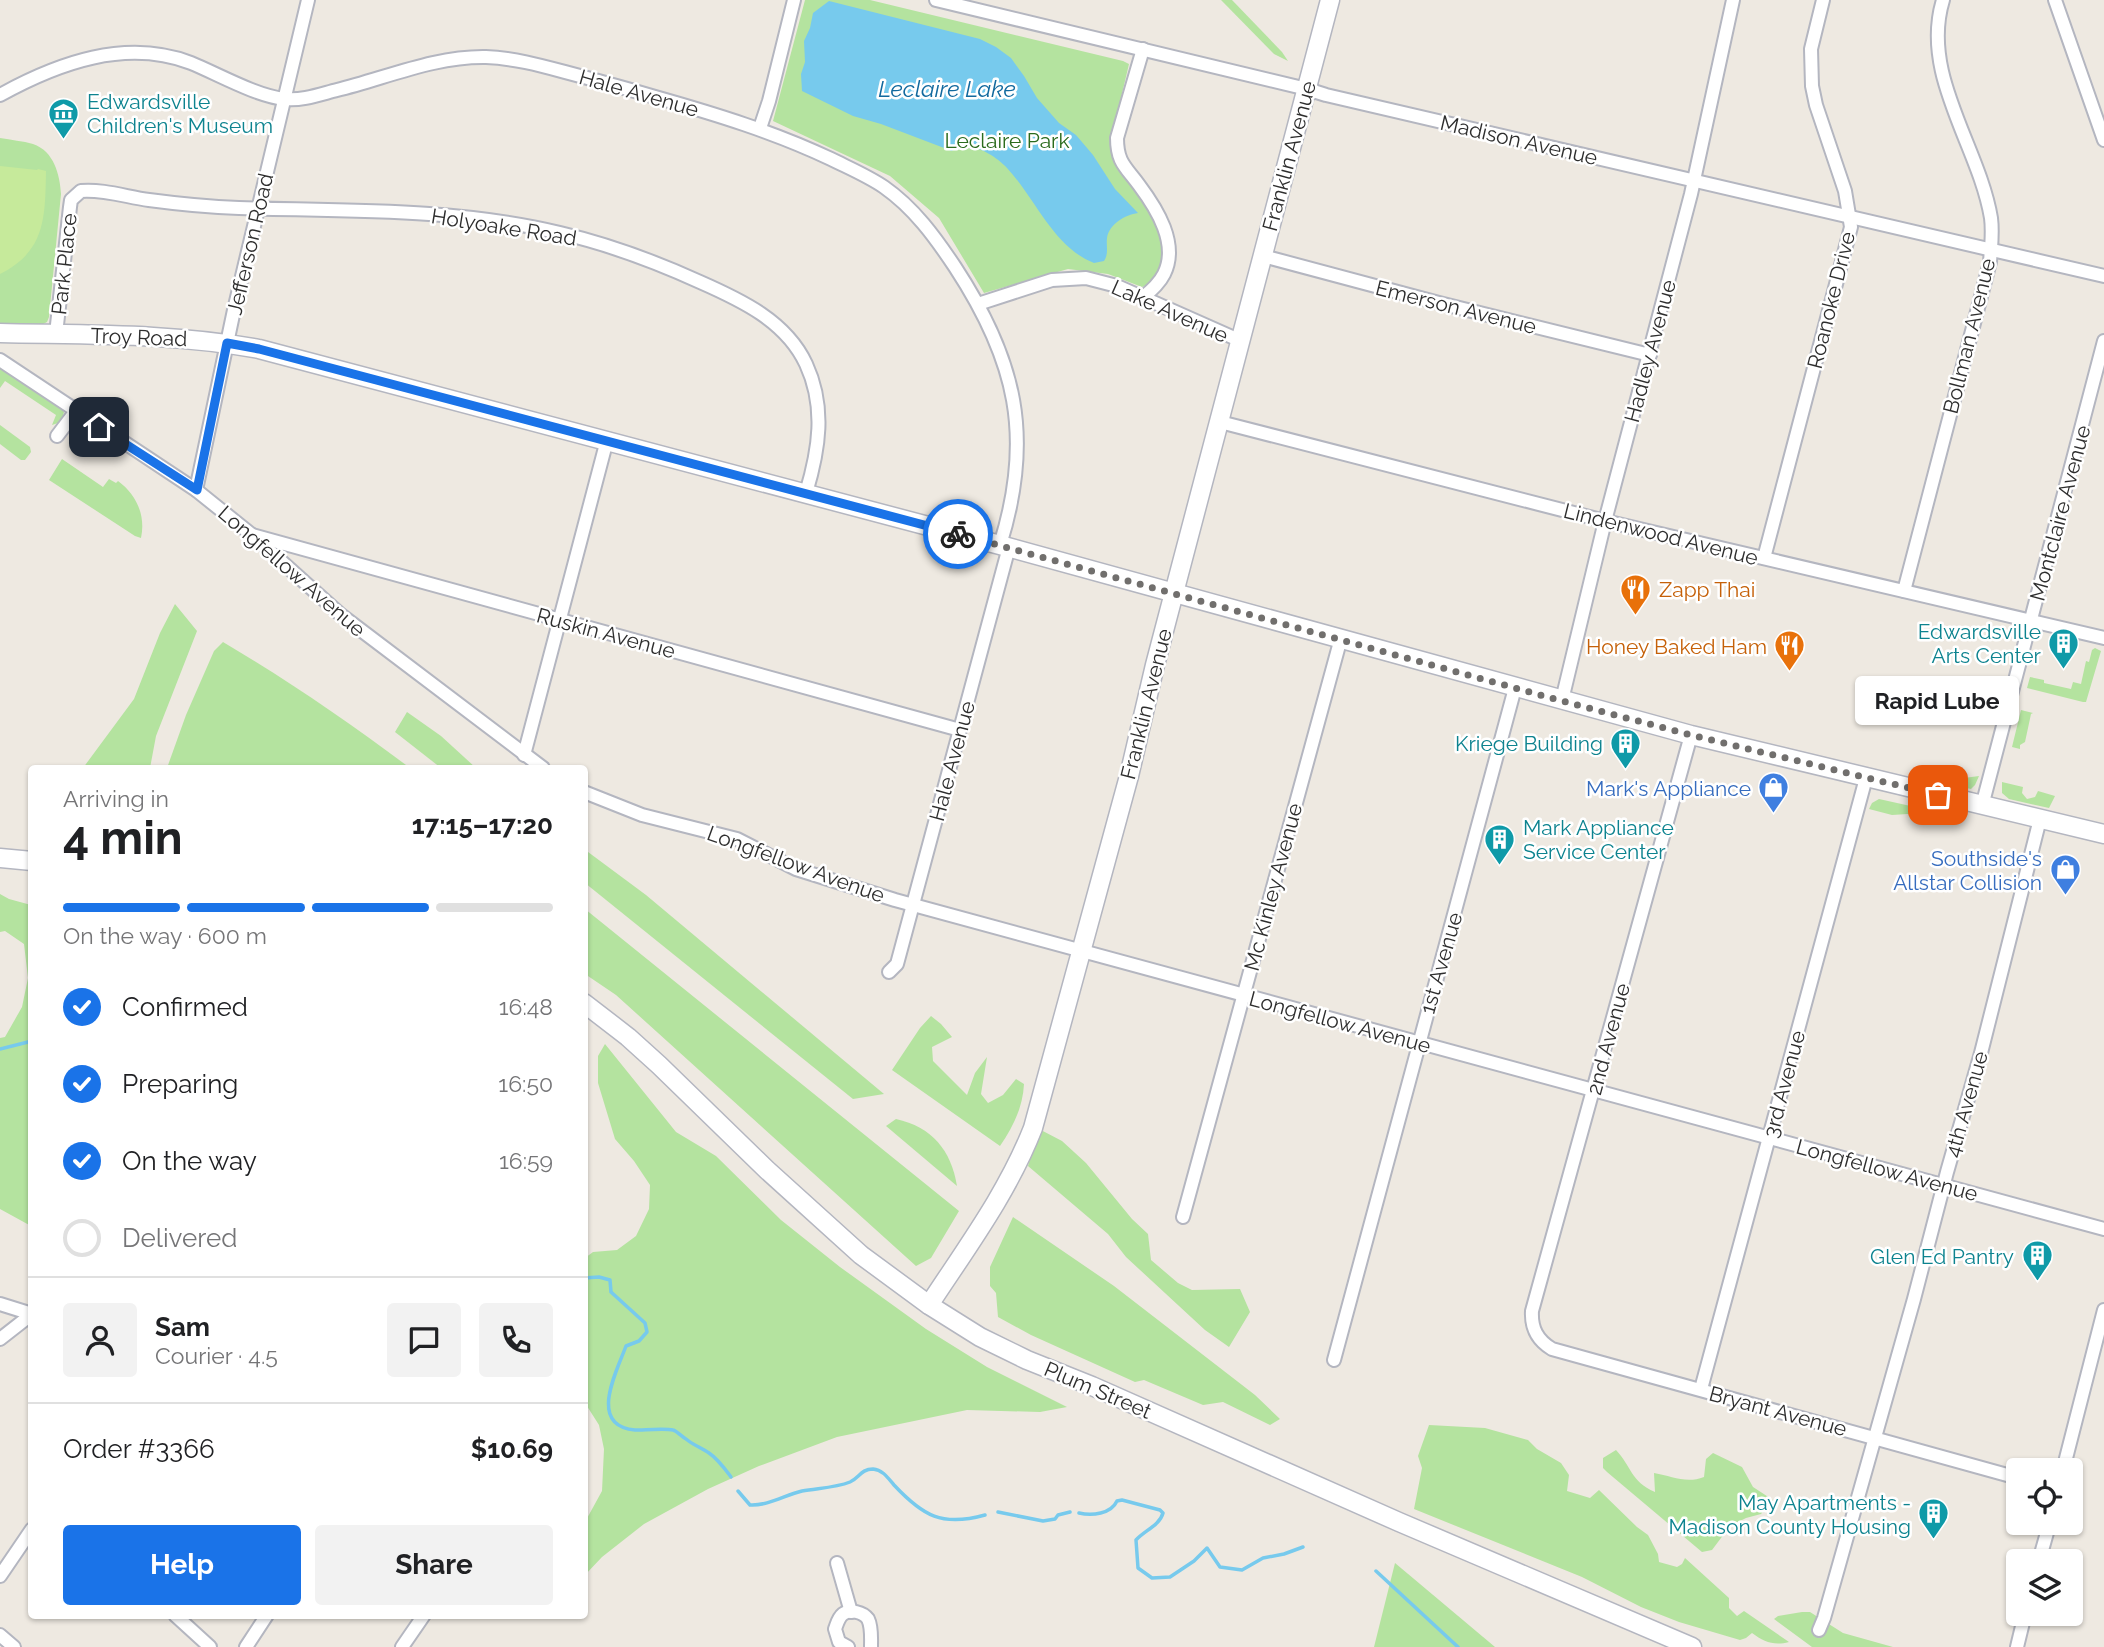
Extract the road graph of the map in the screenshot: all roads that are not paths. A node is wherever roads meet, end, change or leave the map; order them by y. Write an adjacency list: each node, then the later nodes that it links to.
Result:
1 (308, 0): 12 (street, Jefferson Road)
2 (794, 0): 13 (street)
3 (936, 0): 9 (street, Madison Avenue)
4 (1330, 0): 10 (main road, Franklin Avenue)
5 (1733, 0): 15 (street, Hadley Avenue)
6 (1823, 0): 18 (street, Roanoke Drive)
7 (1943, 0): 19 (street, Bollman Avenue)
8 (2055, 0): 14 (street)
9 (1143, 49): 10 (street, Madison Avenue); 22 (street)
10 (1307, 89): 15 (street, Madison Avenue); 20 (main road, Franklin Avenue)
11 (0, 95): 12 (street, Hale Avenue)
12 (284, 99): 13 (street, Hale Avenue); 17 (street, Jefferson Road)
13 (760, 128): 23 (street, Hale Avenue)
14 (2104, 141)
15 (1693, 180): 18 (street, Madison Avenue); 29 (street, Hadley Avenue)
16 (75, 195): 17 (street, Holyoake Road); 25 (street, Park Place)
17 (259, 208): 28 (street, Jefferson Road); 36 (street, Holyoake Road)
18 (1849, 216): 19 (street, Madison Avenue); 40 (street, Roanoke Drive)
19 (1991, 249): 21 (street, Madison Avenue); 41 (street, Bollman Avenue)
20 (1263, 256): 26 (main road, Franklin Avenue); 29 (street, Emerson Avenue)
21 (2104, 276)
22 (1142, 298): 23 (street, Lake Avenue); 26 (street, Lake Avenue)
23 (978, 304): 39 (street, Hale Avenue)
24 (0, 333): 25 (main road, Troy Road)
25 (56, 334): 28 (main road, Troy Road)
26 (1241, 341): 32 (main road, Franklin Avenue)
27 (2104, 341): 44 (street, Montclaire Avenue)
28 (227, 343): 34 (main road, Troy Road); 35 (street, Jefferson Road)
29 (1650, 355): 37 (street, Hadley Avenue)
30 (0, 360): 31 (street, Longfellow Avenue)
31 (76, 411): 33 (street); 35 (street, Longfellow Avenue)
32 (1220, 422): 37 (street, Lindenwood Avenue); 42 (main road, Franklin Avenue)
33 (57, 436)
34 (607, 440): 36 (main road, Troy Road); 43 (street)
35 (197, 490): 38 (street, Longfellow Avenue)
36 (806, 493): 39 (main road, Troy Road)
37 (1605, 521): 40 (street, Lindenwood Avenue); 48 (street, Hadley Avenue)
38 (252, 536): 43 (street, Ruskin Avenue); 51 (street, Longfellow Avenue)
39 (1004, 546): 42 (main road, Troy Road); 49 (street, Hale Avenue)
40 (1764, 558): 41 (street, Lindenwood Avenue)
41 (1904, 591): 44 (street, Lindenwood Avenue)
42 (1174, 594): 46 (main road, Troy Road); 61 (main road, Franklin Avenue)
43 (559, 620): 49 (street, Ruskin Avenue); 51 (street)
44 (2030, 621): 45 (street, Lindenwood Avenue); 55 (street, Montclaire Avenue)
45 (2104, 638)
46 (1341, 639): 47 (main road, Troy Road); 63 (street, Mc Kinley Avenue)
47 (1515, 688): 48 (main road, Troy Road); 65 (street, 1st Avenue)
48 (1562, 701): 50 (main road, Troy Road)
49 (960, 730): 60 (street, Hale Avenue)
50 (1691, 735): 53 (main road, Troy Road); 66 (street, 2nd Avenue)
51 (524, 755): 52 (street, Longfellow Avenue)
52 (539, 765)
53 (1866, 778): 55 (main road, Troy Road); 67 (street, 3rd Avenue)
54 (588, 794): 60 (street, Longfellow Avenue)
55 (1982, 806): 56 (main road, Troy Road)
56 (2040, 819): 57 (main road, Troy Road); 68 (street, 4th Avenue)
57 (2104, 834)
58 (0, 858): 59 (main road)
59 (28, 861)
60 (913, 905): 61 (street, Longfellow Avenue); 62 (street, Hale Avenue)
61 (1082, 952): 63 (street, Longfellow Avenue); 72 (main road, Franklin Avenue)
62 (889, 972)
63 (1244, 996): 65 (street, Longfellow Avenue); 69 (street, Mc Kinley Avenue)
64 (588, 1006): 72 (main road, Plum Street)
65 (1419, 1043): 66 (street, Longfellow Avenue); 78 (street, 1st Avenue)
66 (1593, 1091): 67 (street, Longfellow Avenue); 77 (street, 2nd Avenue)
67 (1769, 1139): 68 (street, Longfellow Avenue); 79 (street, 3rd Avenue)
68 (1944, 1185): 70 (street, Longfellow Avenue); 80 (street, 4th Avenue)
69 (1183, 1217)
70 (2104, 1229)
71 (0, 1304): 74 (street)
72 (929, 1305): 99 (main road, Plum Street)
73 (2104, 1310): 81 (street)
74 (28, 1313)
75 (28, 1317): 76 (street)
76 (0, 1339)
77 (1540, 1340): 79 (street, Bryant Avenue)
78 (1334, 1360)
79 (1701, 1389): 80 (street, Bryant Avenue)
80 (1875, 1437): 82 (street, Bryant Avenue); 91 (street, 4th Avenue)
81 (2066, 1458)
82 (2006, 1475)
83 (28, 1535): 85 (street)
84 (837, 1563): 86 (street)
85 (0, 1576)
86 (851, 1612): 97 (street); 98 (street)
87 (179, 1619): 94 (street)
88 (264, 1619): 95 (street)
89 (421, 1619): 96 (street)
90 (2022, 1626): 100 (street)
91 (1819, 1630)
92 (0, 1635): 93 (street)
93 (14, 1647)
94 (210, 1647)
95 (246, 1647)
96 (402, 1647)
97 (848, 1647)
98 (870, 1647)
99 (1692, 1647)
100 (2017, 1647)

